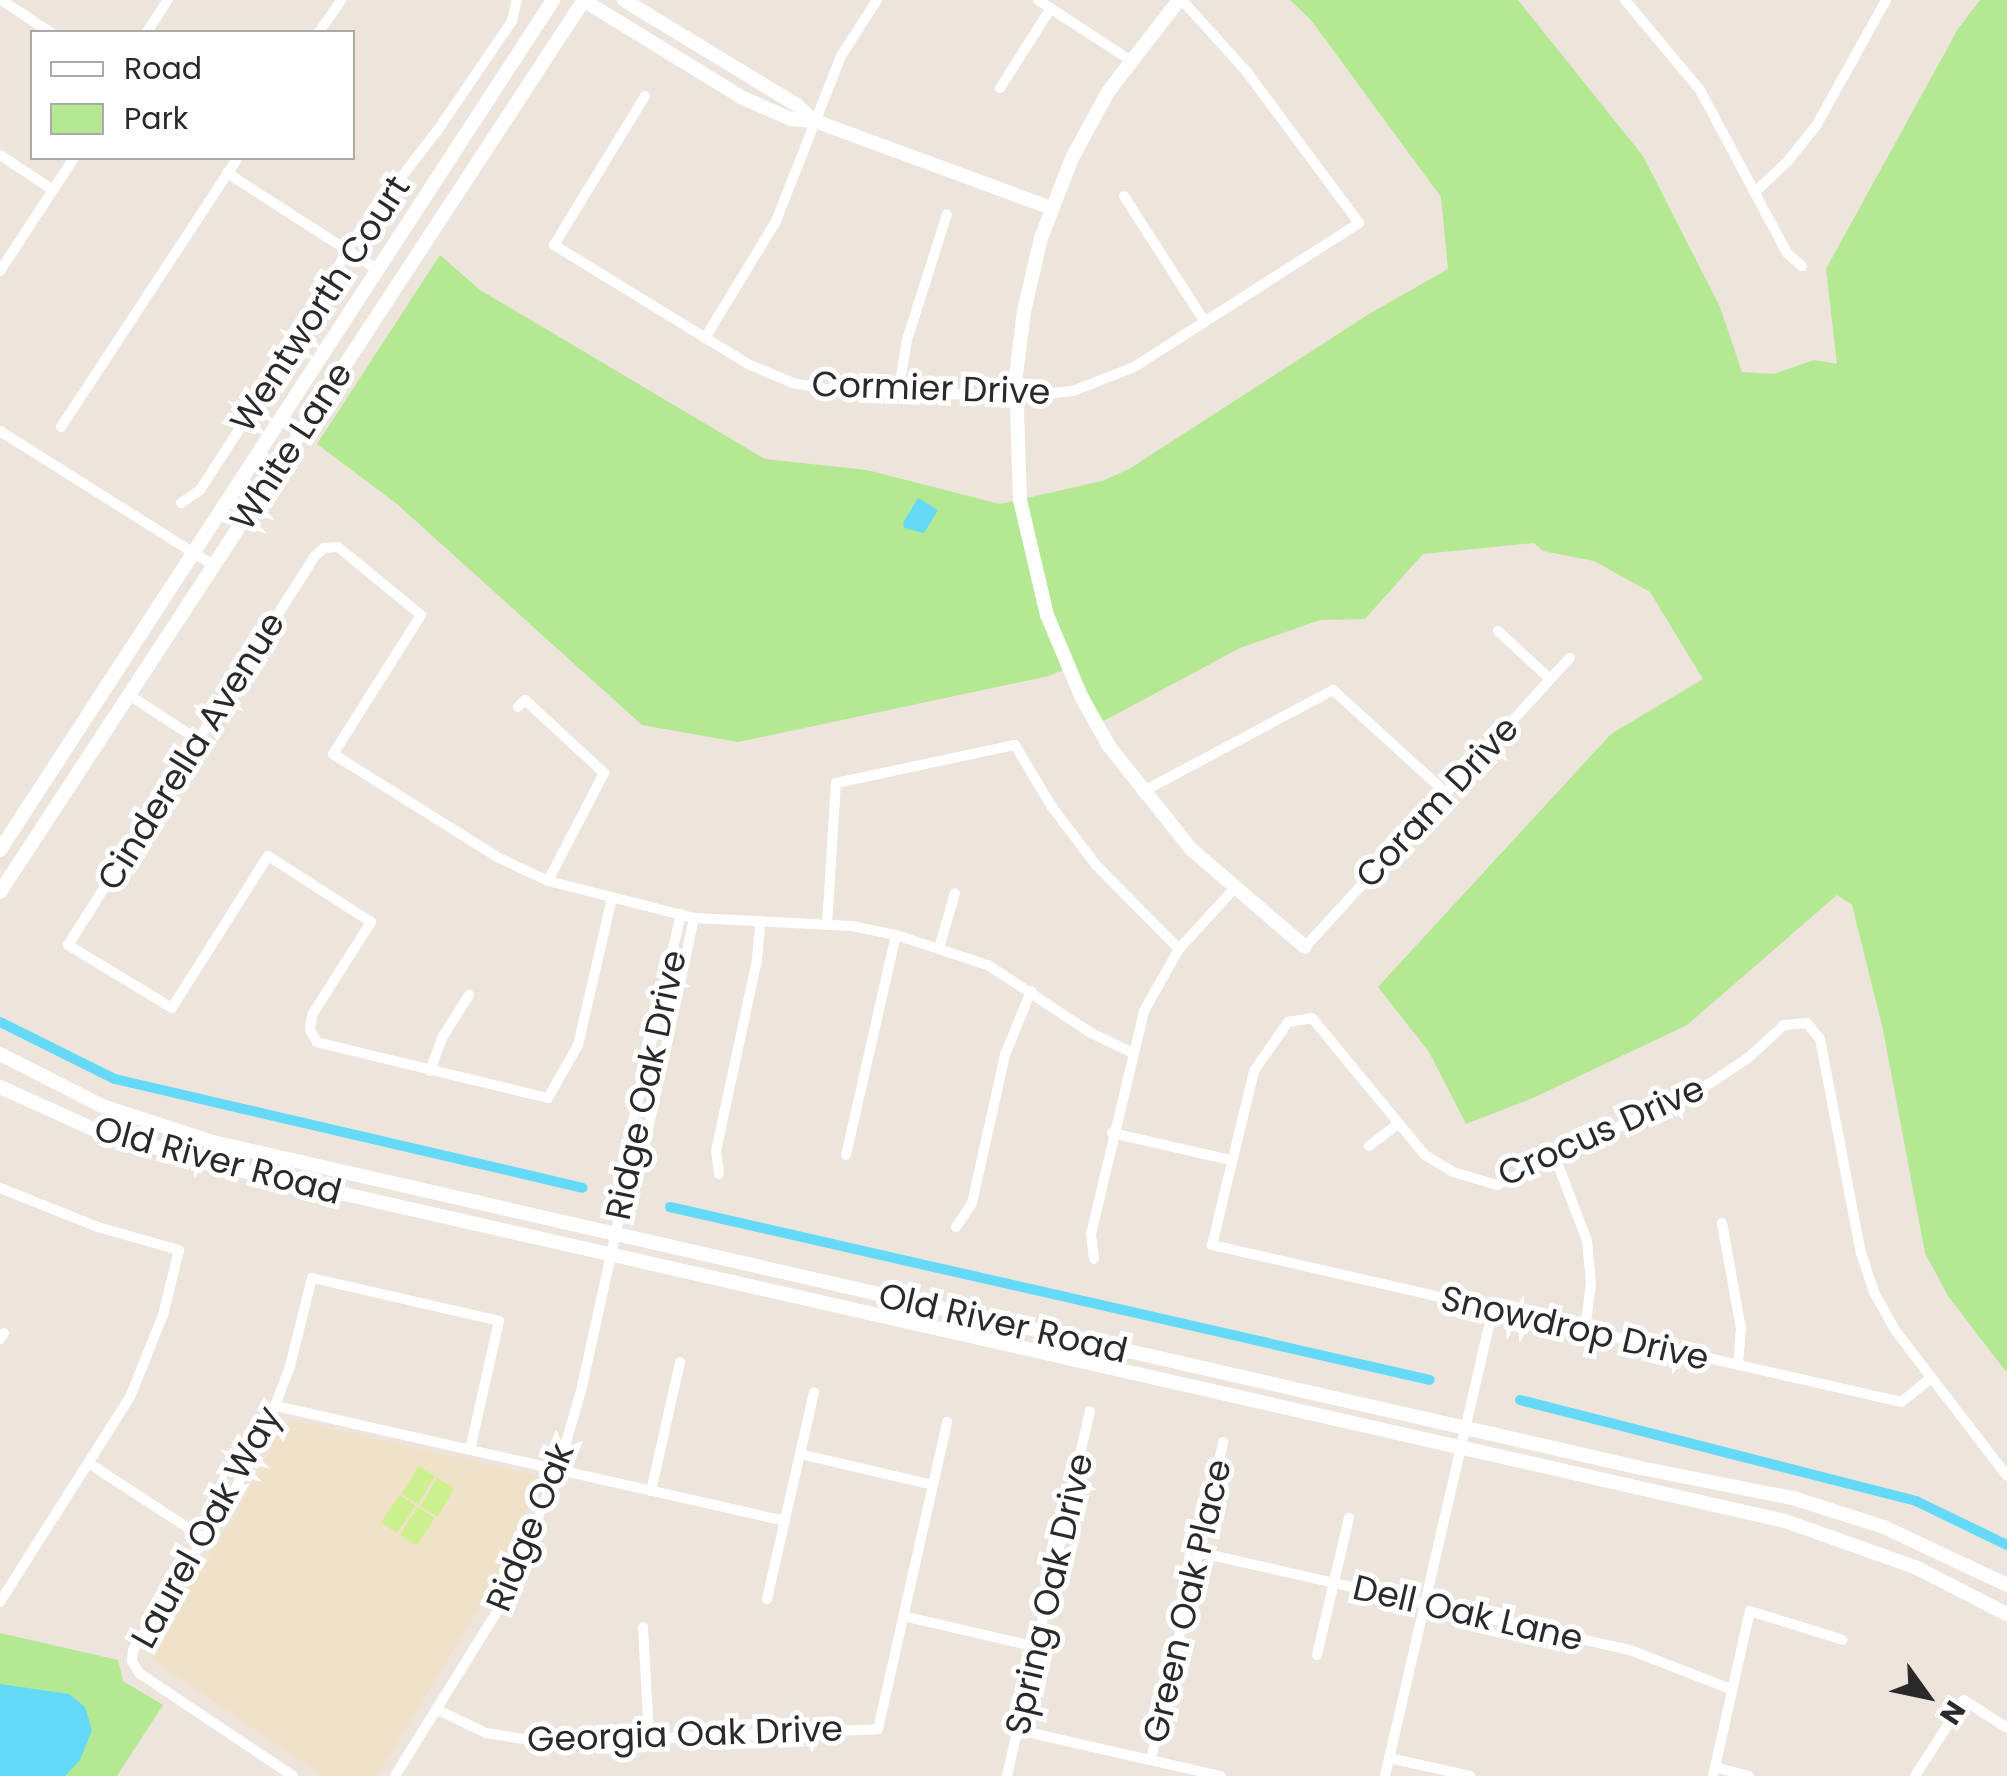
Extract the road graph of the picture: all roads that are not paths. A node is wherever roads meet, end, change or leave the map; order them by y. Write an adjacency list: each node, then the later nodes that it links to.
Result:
1 (2, 0): 14 (street)
2 (168, 0): 15 (street)
3 (341, 0): 16 (street)
4 (516, 0): 30 (street, Wentworth Court)
5 (553, 0): 32 (main road, White Lane)
6 (583, 0): 20 (main road); 36 (main road, White Lane)
7 (624, 0): 20 (main road)
8 (876, 0): 20 (street)
9 (1038, 0): 13 (street)
10 (1180, 0): 17 (main road); 34 (street, Cormier Drive)
11 (1886, 0): 26 (street)
12 (1627, 1): 26 (street)
13 (1051, 8): 17 (street); 18 (street)
14 (47, 30)
15 (148, 30)
16 (321, 30)
17 (1130, 60): 28 (main road)
18 (1000, 88)
19 (646, 96): 35 (street, Cormier Drive)
20 (815, 121): 28 (main road); 35 (street)
21 (0, 155): 25 (street)
22 (73, 160): 25 (street)
23 (237, 160): 24 (street)
24 (228, 173): 30 (street); 39 (street)
25 (53, 190): 33 (street)
26 (1755, 192): 31 (street)
27 (1124, 196): 34 (street)
28 (1052, 208): 38 (main road)
29 (947, 214): 37 (street)
30 (346, 250): 32 (street); 41 (street, Wentworth Court)
31 (1802, 266)
32 (378, 270): 36 (main road); 42 (main road, White Lane)
33 (0, 272)
34 (1205, 322): 38 (street, Cormier Drive)
35 (705, 338): 37 (street, Cormier Drive)
36 (348, 359): 43 (main road, White Lane)
37 (898, 393): 38 (street, Cormier Drive)
38 (1015, 396): 51 (main road)
39 (62, 428)
40 (0, 431): 42 (street)
41 (181, 503)
42 (194, 552): 43 (street); 50 (main road, White Lane)
43 (213, 565): 47 (main road, White Lane)
44 (1498, 631): 46 (street)
45 (1570, 658): 46 (street, Coram Drive)
46 (1550, 679): 52 (street, Coram Drive)
47 (129, 695): 49 (street); 53 (main road, White Lane)
48 (518, 707): 55 (street)
49 (198, 740): 55 (street, Cinderella Avenue); 72 (street, Cinderella Avenue)
50 (60, 758): 53 (main road); 54 (main road, White Lane)
51 (1141, 792): 52 (street); 56 (main road)
52 (1446, 793): 65 (street, Coram Drive)
53 (42, 827): 57 (main road, White Lane)
54 (0, 850)
55 (548, 881): 59 (street)
56 (1234, 888): 65 (main road); 67 (street)
57 (0, 892)
58 (955, 893): 66 (street)
59 (612, 898): 60 (street); 72 (street)
60 (681, 914): 61 (street); 77 (street, Ridge Oak Drive)
61 (694, 918): 62 (street); 77 (street, Ridge Oak Drive)
62 (760, 922): 63 (street); 81 (street)
63 (826, 924): 64 (street); 67 (street)
64 (896, 935): 66 (street); 78 (street)
65 (1305, 946)
66 (939, 948): 68 (street)
67 (1179, 949): 70 (street)
68 (1030, 991): 70 (street); 84 (street)
69 (469, 995): 72 (street)
70 (1131, 1052): 75 (street)
71 (0, 1054): 85 (main road, Old River Road)
72 (430, 1071)
73 (0, 1087): 86 (main road, Old River Road)
74 (1398, 1124): 76 (street); 79 (street, Crocus Drive); 80 (street, Crocus Drive)
75 (1112, 1133): 80 (street); 87 (street)
76 (1369, 1146)
77 (633, 1154): 85 (street, Ridge Oak Drive)
78 (846, 1155)
79 (1555, 1157): 89 (street); 92 (street, Crocus Drive)
80 (1231, 1160): 88 (street, Snowdrop Drive)
81 (719, 1174)
82 (0, 1188): 102 (street)
83 (1722, 1223): 91 (street)
84 (956, 1228)
85 (615, 1234): 86 (street, Ridge Oak Drive); 97 (main road, Old River Road)
86 (608, 1254): 99 (main road, Old River Road); 103 (street, Ridge Oak)
87 (1094, 1258)
88 (1493, 1307): 89 (street, Snowdrop Drive); 97 (street)
89 (1585, 1330): 91 (street, Snowdrop Drive)
90 (680, 1362): 106 (street)
91 (1738, 1365): 92 (street, Snowdrop Drive)
92 (1931, 1378): 104 (street)
93 (814, 1392): 101 (street)
94 (276, 1406): 100 (street); 100 (street, Laurel Oak Way); 109 (street, Laurel Oak Way)
95 (1090, 1412): 120 (street, Spring Oak Drive)
96 (947, 1422): 105 (street)
97 (1466, 1425): 99 (street); 112 (main road, Old River Road)
98 (1223, 1442): 110 (street, Green Oak Place)
99 (1462, 1445): 115 (street); 116 (main road, Old River Road)
100 (470, 1450): 103 (street)
101 (800, 1454): 105 (street); 108 (street)
102 (90, 1464): 109 (street); 114 (street)
103 (558, 1470): 106 (street); 123 (street, Ridge Oak)
104 (2007, 1476)
105 (933, 1484): 117 (street)
106 (651, 1491): 108 (street)
107 (1348, 1518): 111 (street)
108 (784, 1521): 113 (street)
109 (204, 1539): 130 (street, Laurel Oak Way)
110 (1198, 1552): 111 (street, Dell Oak Lane); 128 (street, Green Oak Place)
111 (1334, 1582): 115 (street, Dell Oak Lane); 121 (street)
112 (2007, 1585)
113 (767, 1599)
114 (0, 1602)
115 (1424, 1603): 122 (street, Dell Oak Lane); 127 (street)
116 (2007, 1614)
117 (903, 1616): 120 (street); 126 (street, Georgia Oak Drive)
118 (644, 1627): 126 (street)
119 (1843, 1640): 122 (street)
120 (1037, 1646): 125 (street, Spring Oak Drive)
121 (1317, 1656)
122 (1733, 1690): 129 (street)
123 (438, 1710): 126 (street, Georgia Oak Drive); 131 (street, Ridge Oak)
124 (2007, 1728): 137 (street)
125 (1018, 1730): 128 (street); 132 (street, Spring Oak Drive)
126 (649, 1739)
127 (1389, 1758): 134 (street); 135 (street)
128 (1151, 1760): 133 (street)
129 (1714, 1772): 136 (street)
130 (293, 1776)
131 (394, 1776)
132 (1007, 1776)
133 (1221, 1776)
134 (1385, 1776)
135 (1470, 1776)
136 (1749, 1776)
137 (1914, 1776)

